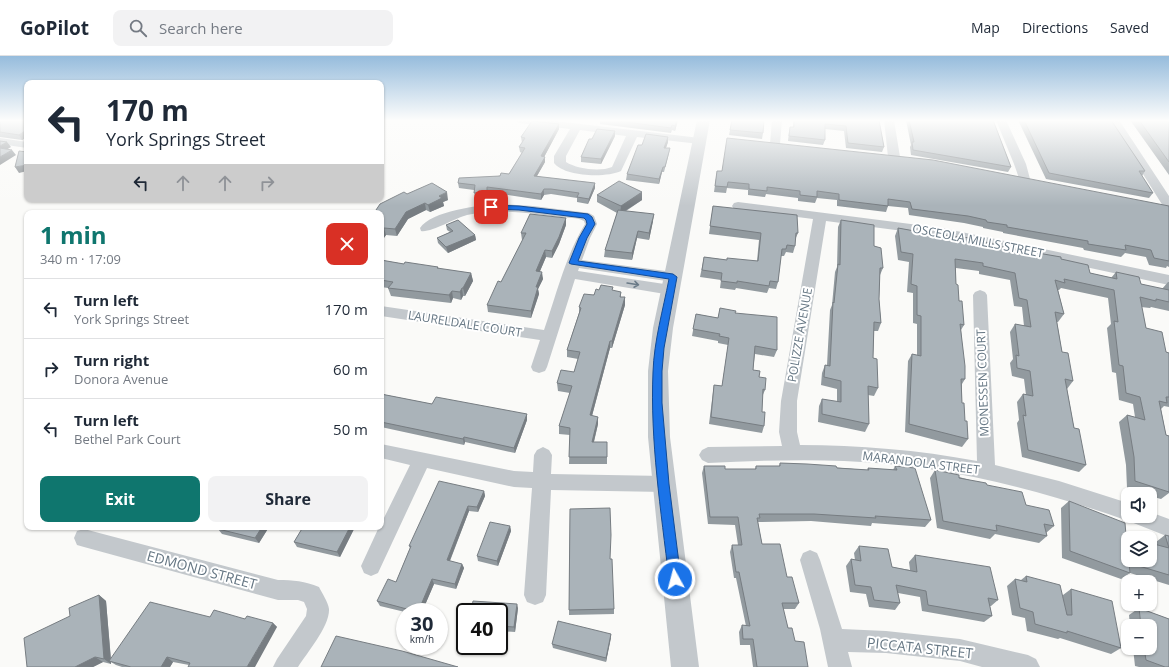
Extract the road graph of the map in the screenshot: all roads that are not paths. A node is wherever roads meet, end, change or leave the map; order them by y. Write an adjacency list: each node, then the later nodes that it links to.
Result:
1 (564, 149): 2 (street)
2 (626, 149)
3 (699, 149): 18 (street)
4 (897, 149): 7 (street)
5 (1013, 149): 9 (street)
6 (1132, 149): 13 (street)
7 (880, 155)
8 (1011, 177): 9 (street)
9 (1024, 179): 10 (street)
10 (1038, 182)
11 (1156, 204): 13 (street)
12 (738, 206): 14 (street, OSCEOLA MILLS STREET)
13 (1169, 206)
14 (820, 217): 17 (street, OSCEOLA MILLS STREET); 24 (street, POLIZZE AVENUE)
15 (426, 228): 16 (street)
16 (571, 268): 18 (street); 21 (street)
17 (1169, 280)
18 (672, 283): 30 (street)
19 (980, 295): 28 (street, MONESSEN COURT)
20 (384, 311): 21 (street, LAURELDALE COURT)
21 (549, 336): 22 (street)
22 (539, 367)
23 (384, 452): 27 (street)
24 (792, 453): 26 (street, MARANDOLA STREET); 28 (street, MARANDOLA STREET)
25 (542, 455): 29 (street)
26 (708, 455)
27 (422, 460): 29 (street); 36 (street)
28 (986, 471): 31 (street, MARANDOLA STREET)
29 (540, 481): 30 (street); 37 (street)
30 (664, 484): 40 (street)
31 (1121, 510)
32 (1156, 523): 33 (street)
33 (1169, 528)
34 (84, 538): 39 (street, EDMOND STREET)
35 (810, 560): 38 (street)
36 (371, 566)
37 (535, 595)
38 (833, 640): 41 (street); 42 (street, PICCATA STREET)
39 (284, 667)
40 (685, 667)
41 (840, 667)
42 (1028, 667)

